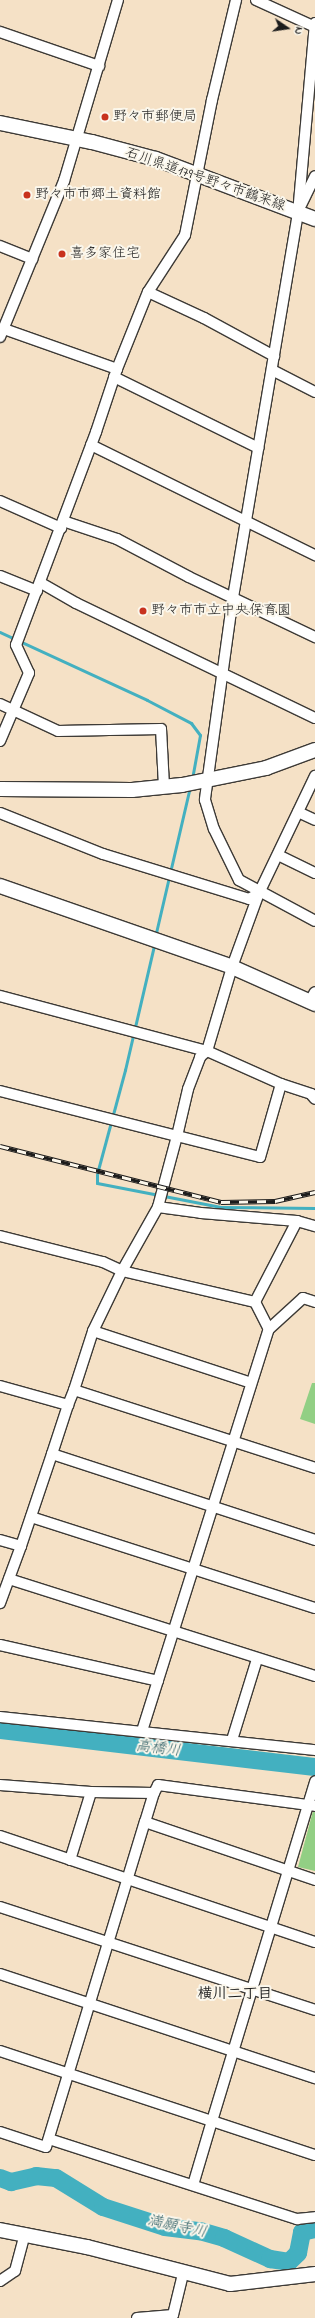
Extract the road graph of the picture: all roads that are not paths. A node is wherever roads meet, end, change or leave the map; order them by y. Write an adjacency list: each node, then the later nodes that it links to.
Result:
1 (118, 0): 7 (street)
2 (236, 0): 10 (street)
3 (256, 0): 5 (street)
4 (315, 24): 5 (street)
5 (315, 27): 12 (street)
6 (0, 32): 7 (street)
7 (99, 66): 9 (street)
8 (0, 123): 9 (street, 石川県道179号野々市鶴来線)
9 (78, 139): 10 (street, 石川県道179号野々市鶴来線); 15 (street)
10 (196, 174): 12 (street, 石川県道179号野々市鶴来線); 16 (street)
11 (315, 176): 12 (street)
12 (298, 213): 13 (street, 石川県道179号野々市鶴来線); 18 (street)
13 (315, 219)
14 (0, 246): 15 (street)
15 (33, 259): 17 (street)
16 (148, 292): 18 (street); 20 (street)
17 (2, 333): 20 (street)
18 (274, 356): 19 (street)
19 (272, 370): 21 (street); 23 (street)
20 (115, 373): 22 (street); 23 (street)
21 (315, 392)
22 (91, 445): 25 (street); 26 (street)
23 (258, 448): 25 (street)
24 (0, 501): 26 (street)
25 (246, 522): 27 (street); 30 (street)
26 (62, 525): 29 (street); 30 (street)
27 (315, 555)
28 (0, 576): 29 (street)
29 (39, 587): 32 (street); 34 (street)
30 (233, 597): 31 (street); 32 (street)
31 (315, 637)
32 (224, 675): 35 (street); 39 (street)
33 (0, 704): 34 (street)
34 (13, 709): 36 (street); 40 (street)
35 (315, 718)
36 (0, 741)
37 (315, 750): 39 (street)
38 (315, 776): 42 (street)
39 (196, 782): 40 (street); 48 (street)
40 (164, 787): 41 (street)
41 (0, 789)
42 (298, 812): 44 (street); 45 (street)
43 (0, 813): 48 (street)
44 (315, 820)
45 (278, 855): 46 (street); 48 (street)
46 (315, 873)
47 (0, 886): 50 (street)
48 (259, 893): 49 (street); 50 (street)
49 (315, 921)
50 (232, 967): 52 (street); 53 (street)
51 (0, 996): 53 (street)
52 (313, 999)
53 (207, 1051): 54 (street); 57 (street)
54 (281, 1084): 56 (street); 57 (street)
55 (0, 1090): 57 (street)
56 (315, 1099)
57 (177, 1136): 58 (street)
58 (159, 1200): 59 (street); 62 (street)
59 (297, 1221): 60 (street); 63 (street)
60 (315, 1226)
61 (0, 1236): 62 (street)
62 (122, 1271): 63 (street); 66 (street)
63 (255, 1302): 65 (street)
64 (315, 1302): 65 (street)
65 (269, 1329): 67 (street)
66 (93, 1331): 67 (street); 69 (street)
67 (251, 1383): 71 (street)
68 (0, 1386): 70 (street)
69 (74, 1390): 70 (street); 71 (street)
70 (68, 1404): 72 (street)
71 (234, 1441): 73 (street); 74 (street)
72 (52, 1454): 74 (street); 75 (street)
73 (315, 1468)
74 (212, 1505): 77 (street); 79 (street)
75 (30, 1517): 78 (street); 79 (street)
76 (0, 1540): 78 (street)
77 (315, 1540)
78 (21, 1546): 80 (street)
79 (193, 1568): 82 (street); 83 (street)
80 (9, 1579): 81 (street); 83 (street)
81 (0, 1603)
82 (315, 1608)
83 (174, 1630): 85 (street); 87 (street)
84 (0, 1645): 87 (street)
85 (257, 1659): 86 (street); 90 (street)
86 (315, 1676)
87 (158, 1681): 89 (street)
88 (0, 1717): 89 (street)
89 (142, 1731): 90 (street)
90 (232, 1740): 91 (street)
91 (315, 1750)
92 (315, 1780): 96 (street)
93 (0, 1785): 94 (street)
94 (91, 1792): 95 (street); 99 (street)
95 (154, 1793): 96 (street); 97 (street)
96 (311, 1801): 100 (street)
97 (145, 1822): 100 (street); 101 (street)
98 (0, 1836): 99 (street)
99 (70, 1860): 101 (street)
100 (288, 1872): 102 (street); 104 (street)
101 (127, 1879): 104 (street); 106 (street)
102 (315, 1880)
103 (0, 1907): 106 (street)
104 (272, 1927): 105 (street); 108 (street)
105 (315, 1942)
106 (108, 1943): 108 (street); 109 (street)
107 (0, 1974): 109 (street)
108 (252, 1990): 110 (street); 111 (street)
109 (90, 2003): 111 (street); 113 (street)
110 (315, 2010)
111 (233, 2051): 114 (street); 115 (street)
112 (0, 2052): 113 (street)
113 (68, 2073): 115 (street); 117 (street)
114 (315, 2078)
115 (212, 2121): 118 (street); 119 (street)
116 (0, 2132): 117 (street)
117 (49, 2139): 119 (street)
118 (315, 2154)
119 (193, 2185): 120 (street)
120 (315, 2216)
121 (0, 2230): 122 (street)
122 (25, 2233): 123 (street); 125 (street)
123 (183, 2274): 124 (street); 126 (street)
124 (315, 2274)
125 (0, 2281)
126 (173, 2316): 127 (street)
127 (137, 2318)

